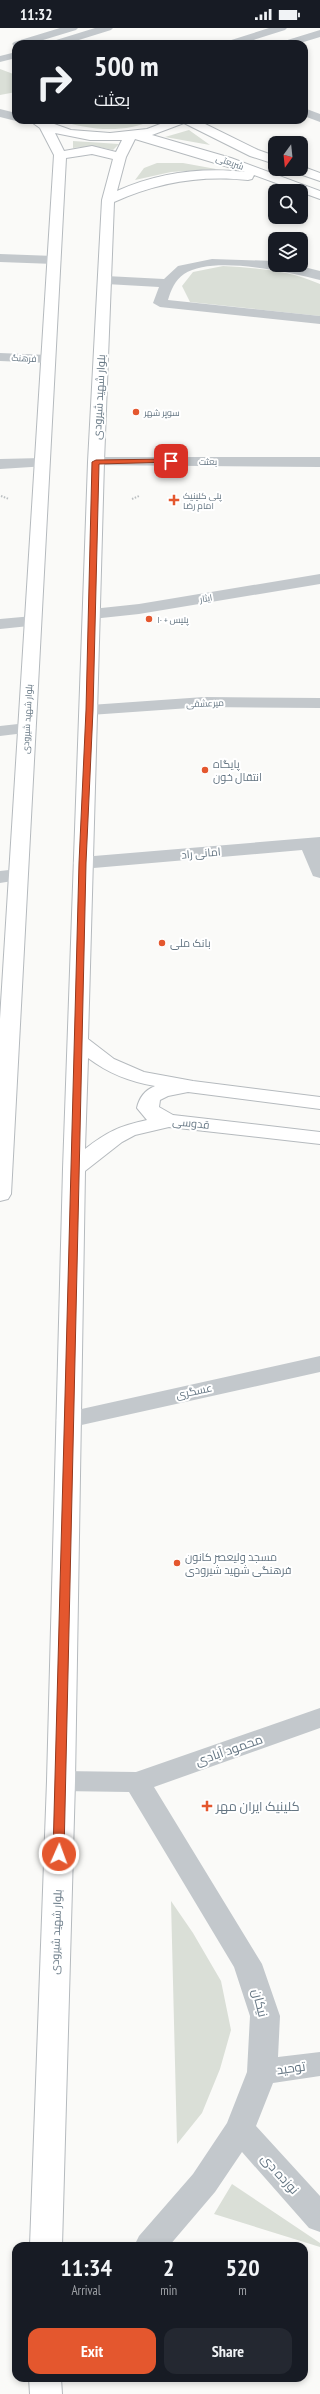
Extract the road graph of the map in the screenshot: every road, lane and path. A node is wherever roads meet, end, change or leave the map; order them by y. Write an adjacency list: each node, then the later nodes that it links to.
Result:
1 (72, 28): 5 (street)
2 (107, 28): 6 (street)
3 (282, 28): 7 (street)
4 (320, 33): 8 (street)
5 (31, 40)
6 (66, 40)
7 (242, 40)
8 (298, 40)
9 (12, 45): 10 (street)
10 (0, 49)
11 (12, 56): 12 (street)
12 (0, 59)
13 (0, 113): 15 (street)
14 (308, 114): 16 (street)
15 (12, 116)
16 (320, 118)
17 (37, 124): 23 (main road, بلوار شهید شیرودی)
18 (43, 124): 21 (main road)
19 (172, 124): 21 (main road)
20 (195, 124): 22 (main road, شریعتی)
21 (134, 135): 24 (main road, بلوار شهید شیرودی); 26 (main road, شریعتی)
22 (254, 153): 25 (main road, شریعتی); 26 (main road)
23 (60, 155): 24 (main road); 33 (main road, بلوار شهید شیرودی)
24 (120, 157): 31 (main road, بلوار شهید شیرودی)
25 (268, 158)
26 (227, 161): 29 (main road, شریعتی)
27 (308, 173): 28 (main road)
28 (320, 177)
29 (285, 182): 30 (main road, شریعتی); 31 (main road)
30 (320, 196)
31 (108, 200): 35 (main road, بلوار شهید شیرودی)
32 (0, 258): 33 (street)
33 (54, 260): 39 (main road, بلوار شهید شیرودی)
34 (320, 276): 36 (street)
35 (106, 280): 36 (street); 40 (main road, بلوار شهید شیرودی)
36 (167, 283): 37 (street)
37 (320, 320)
38 (0, 357): 39 (street, فرهنگ)
39 (48, 359): 42 (main road, بلوار شهید شیرودی)
40 (96, 462): 41 (street, بعثت); 49 (main road, بلوار شهید شیرودی)
41 (320, 462)
42 (42, 463): 43 (street); 50 (main road, بلوار شهید شیرودی)
43 (0, 464)
44 (1, 496): 46 (path)
45 (139, 496): 47 (path)
46 (9, 499)
47 (132, 499)
48 (320, 579): 49 (street, ایثار)
49 (92, 614): 53 (main road, بلوار شهید شیرودی)
50 (32, 621): 51 (street); 54 (main road, بلوار شهید شیرودی)
51 (0, 624)
52 (320, 703): 53 (street, میرعشقی)
53 (90, 710): 57 (main road, بلوار شهید شیرودی)
54 (27, 728): 55 (street); 59 (main road, بلوار شهید شیرودی)
55 (0, 731)
56 (315, 844): 57 (street, امانی راد); 58 (street)
57 (82, 863): 60 (main road, بلوار شهید شیرودی)
58 (320, 872)
59 (9, 876): 61 (main road, بلوار شهید شیرودی)
60 (78, 1041): 62 (main road); 67 (main road, بلوار شهید شیرودی)
61 (4, 1060): 66 (main road, بلوار شهید شیرودی)
62 (193, 1087): 63 (main road); 64 (main road)
63 (320, 1103)
64 (169, 1121): 65 (main road, قدوسی); 67 (main road, قدوسی)
65 (320, 1138)
66 (1, 1165): 68 (main road, بلوار شهید شیرودی)
67 (74, 1169): 70 (main road, بلوار شهید شیرودی)
68 (0, 1194)
69 (320, 1364): 70 (street, عسگری)
70 (68, 1420): 72 (main road, بلوار شهید شیرودی)
71 (320, 1718): 73 (street, محمود آبادی)
72 (61, 1781): 73 (street); 78 (main road, بلوار شهید شیرودی)
73 (137, 1782): 75 (street, نیکان)
74 (320, 2064): 75 (street, توحید)
75 (262, 2072): 76 (street, نیکان)
76 (240, 2129): 77 (street, نوزده دی); 79 (street, نیکان)
77 (320, 2218)
78 (46, 2242)
79 (153, 2242)
80 (45, 2382): 81 (main road)
81 (46, 2394)

